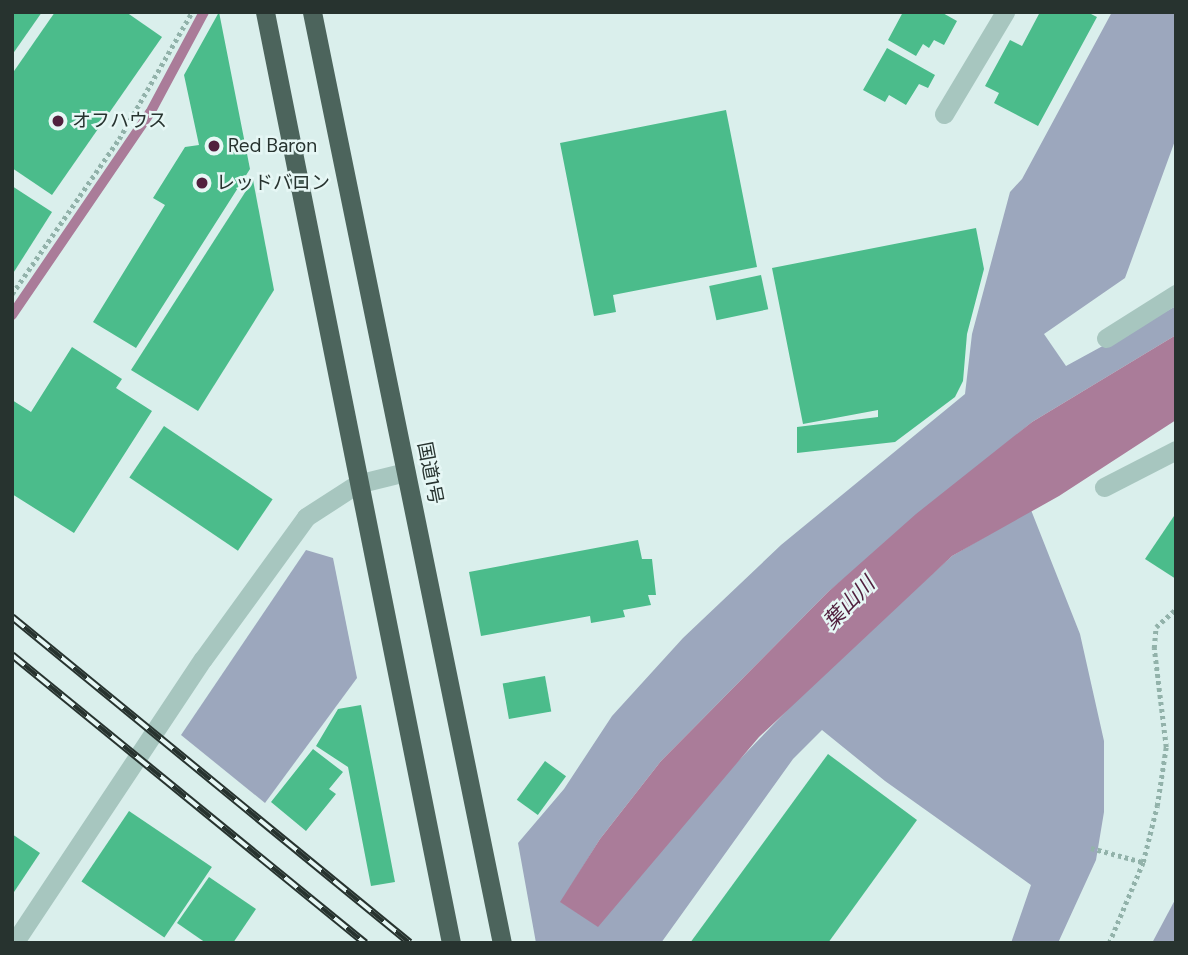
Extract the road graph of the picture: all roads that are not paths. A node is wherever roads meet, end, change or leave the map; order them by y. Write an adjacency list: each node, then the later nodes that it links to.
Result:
1 (265, 12): 9 (highway)
2 (312, 12): 8 (highway, 国道1号)
3 (1005, 12): 4 (street)
4 (944, 114)
5 (1176, 294): 6 (street)
6 (1106, 338)
7 (1176, 450): 10 (street)
8 (406, 472): 9 (street); 13 (highway, 国道1号)
9 (357, 484): 11 (street); 12 (highway)
10 (1104, 487)
11 (14, 943)
12 (451, 943)
13 (502, 943)

